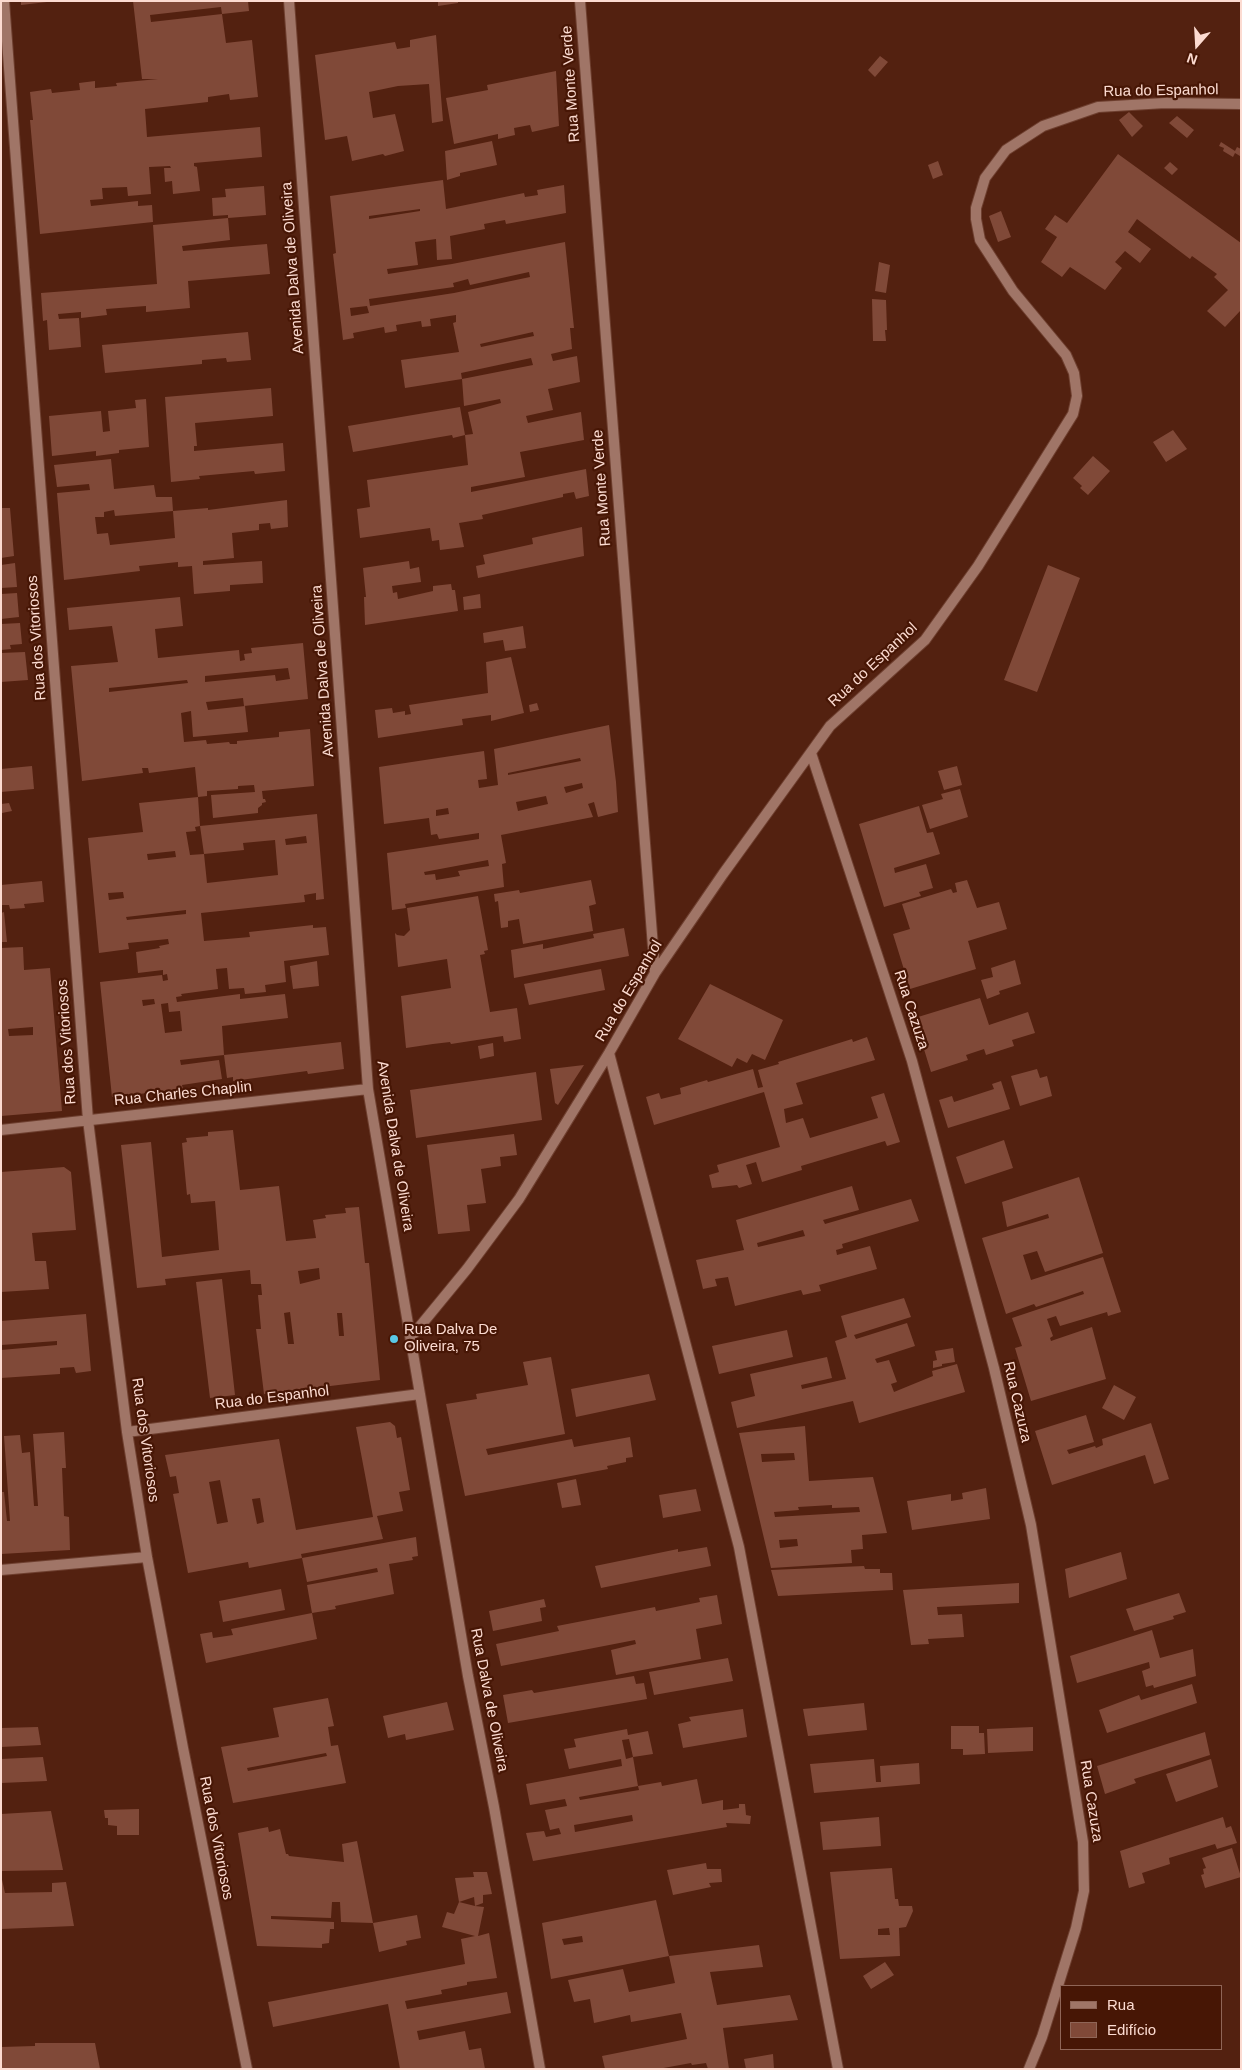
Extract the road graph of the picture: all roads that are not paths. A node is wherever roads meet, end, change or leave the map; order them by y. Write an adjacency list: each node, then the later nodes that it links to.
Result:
1 (4, 1): 9 (street, Rua dos Vitoriosos)
2 (289, 1): 8 (street, Avenida Dalva de Oliveira)
3 (580, 1): 6 (street, Rua Monte Verde)
4 (1241, 104): 5 (street, Rua do Espanhol)
5 (811, 753): 6 (street, Rua do Espanhol); 19 (street, Rua Cazuza)
6 (655, 973): 7 (street, Rua do Espanhol)
7 (609, 1053): 11 (street, Rua do Espanhol); 18 (street)
8 (368, 1089): 9 (street, Rua Charles Chaplin); 11 (street, Avenida Dalva de Oliveira)
9 (88, 1120): 10 (street, Rua Charles Chaplin); 13 (street, Rua dos Vitoriosos)
10 (1, 1130)
11 (412, 1336): 12 (street, Rua Dalva de Oliveira)
12 (420, 1394): 13 (street, Rua do Espanhol); 17 (street, Rua Dalva de Oliveira)
13 (127, 1432): 14 (street, Rua dos Vitoriosos)
14 (147, 1556): 15 (street); 16 (street, Rua dos Vitoriosos)
15 (1, 1570)
16 (247, 2069)
17 (540, 2069)
18 (838, 2069)
19 (1028, 2069)

